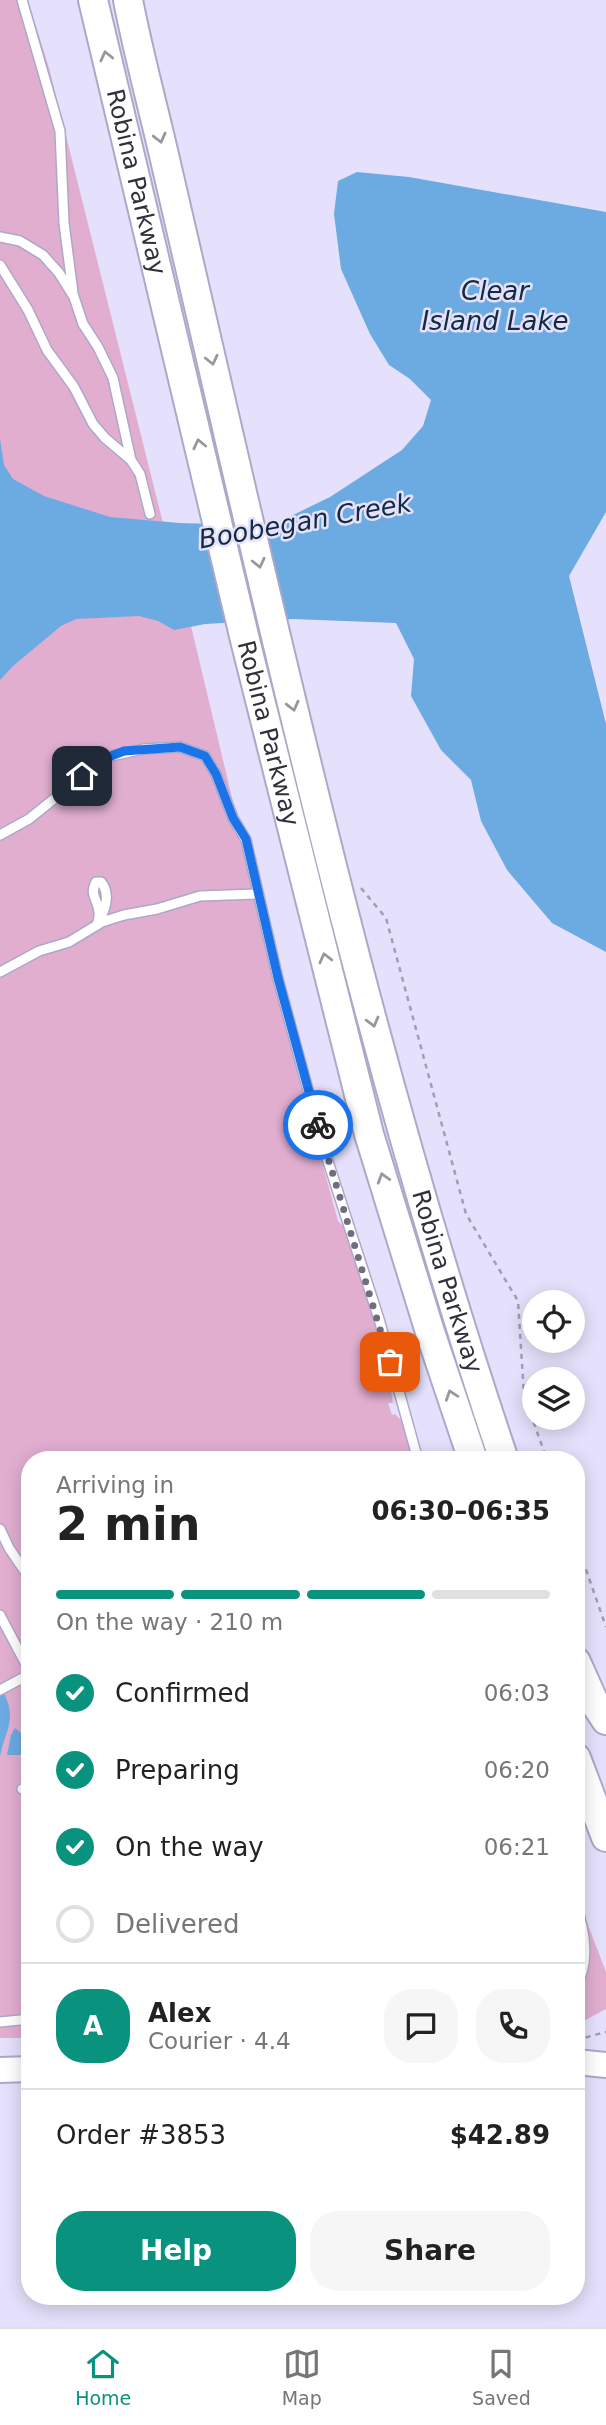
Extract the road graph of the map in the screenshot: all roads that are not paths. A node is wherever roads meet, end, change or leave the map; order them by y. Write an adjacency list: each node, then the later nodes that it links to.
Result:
1 (22, 0): 6 (lane)
2 (93, 0): 13 (main road, Robina Parkway, one-way to 2)
3 (128, 0): 14 (main road, Robina Parkway, one-way to 14)
4 (0, 237): 6 (lane)
5 (0, 265): 7 (lane)
6 (74, 298): 7 (lane)
7 (131, 460): 8 (lane)
8 (150, 514)
9 (0, 835): 10 (lane)
10 (258, 894): 11 (lane); 12 (lane)
11 (0, 972)
12 (416, 1451)
13 (470, 1451)
14 (500, 1451)
15 (0, 1529): 16 (lane)
16 (21, 1566)
17 (0, 1615): 18 (lane)
18 (21, 1656)
19 (21, 1678): 21 (lane)
20 (585, 1682): 22 (main road)
21 (0, 1690)
22 (606, 1720)
23 (585, 1782): 24 (main road)
24 (606, 1838)
25 (21, 2021): 26 (lane)
26 (0, 2022)
27 (606, 2048): 28 (main road)
28 (585, 2052)
29 (585, 2057): 30 (main road)
30 (606, 2065)
31 (21, 2069): 32 (main road)
32 (0, 2070)

